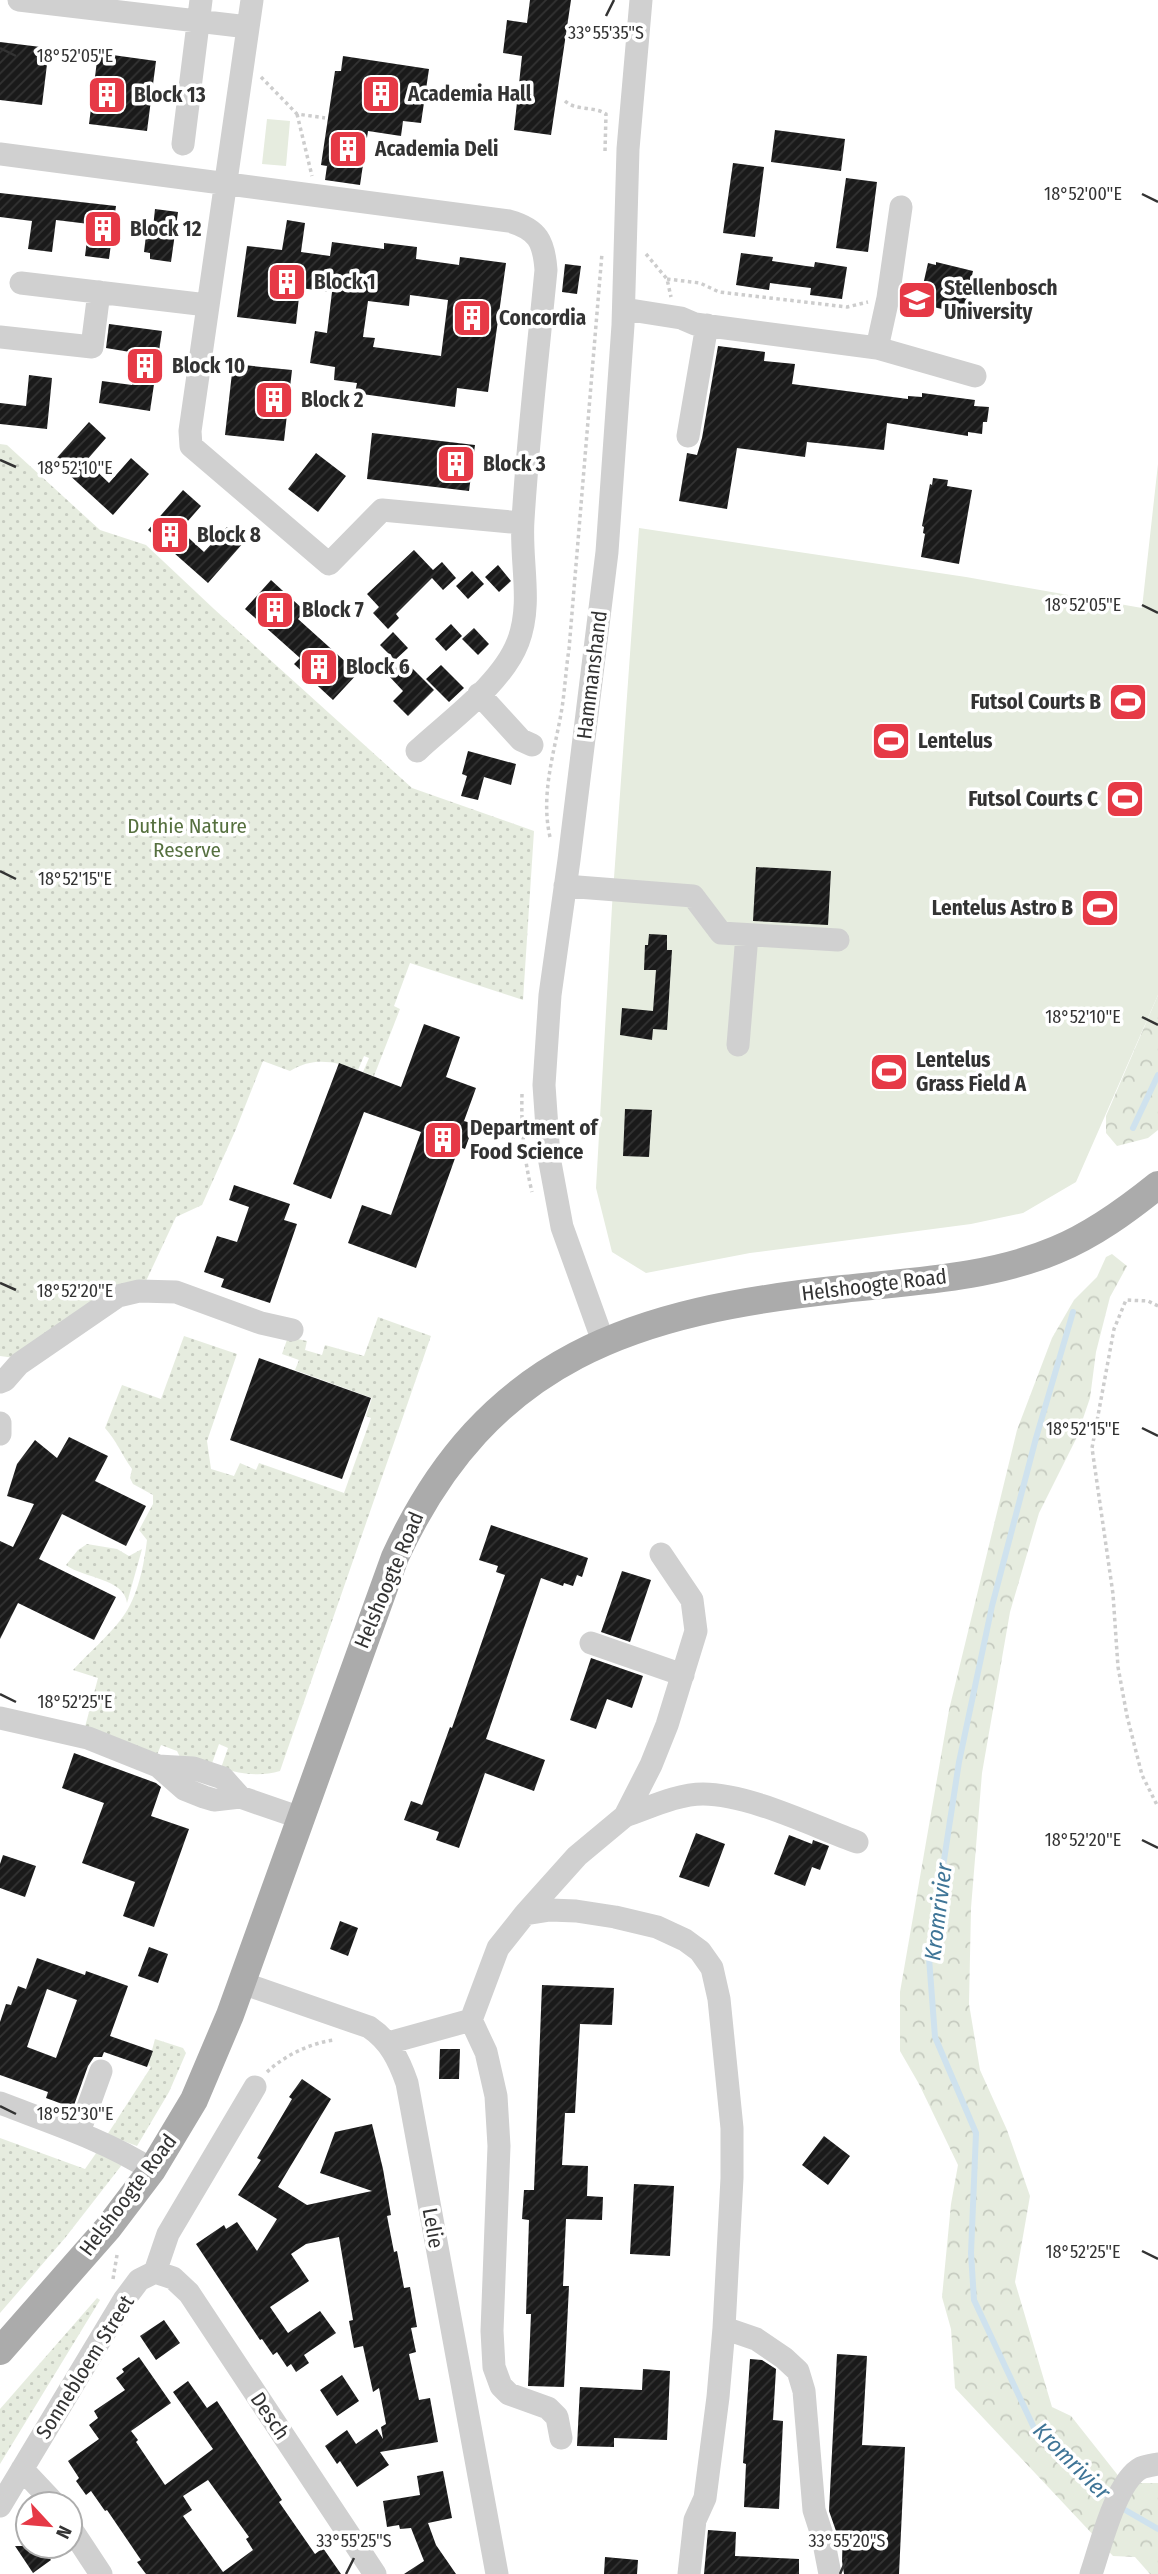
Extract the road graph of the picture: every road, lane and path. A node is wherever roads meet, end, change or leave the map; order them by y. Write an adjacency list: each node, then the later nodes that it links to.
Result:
1 (19, 0): 4 (street)
2 (252, 0): 5 (street)
3 (641, 0): 24 (street, Hammanshand)
4 (199, 11): 5 (street); 11 (street)
5 (248, 27): 13 (street)
6 (254, 72): 9 (path)
7 (565, 102): 8 (path)
8 (600, 110)
9 (297, 114): 10 (path); 14 (path)
10 (326, 118)
11 (183, 144)
12 (0, 154): 13 (street)
13 (224, 182): 23 (street); 30 (street)
14 (314, 186)
15 (901, 207): 21 (street)
16 (603, 246): 34 (path)
17 (641, 251): 18 (path)
18 (667, 279): 21 (path); 22 (path)
19 (21, 283): 20 (street)
20 (99, 292): 23 (street); 26 (street)
21 (888, 298): 27 (street)
22 (670, 304)
23 (207, 305): 30 (street)
24 (623, 317): 25 (street); 35 (street, Hammanshand)
25 (701, 324): 27 (street); 29 (street)
26 (0, 337)
27 (877, 348): 28 (street)
28 (975, 376)
29 (688, 436)
30 (522, 523): 31 (street)
31 (479, 694): 32 (street); 33 (street)
32 (532, 745)
33 (417, 751)
34 (551, 842)
35 (565, 886): 36 (street); 44 (street, Hammanshand)
36 (747, 935): 37 (street); 38 (street)
37 (838, 940)
38 (738, 1045)
39 (522, 1090): 41 (path)
40 (1158, 1185): 44 (main road, Helshoogte Road)
41 (532, 1192)
42 (1158, 1306): 52 (path)
43 (292, 1330): 45 (street)
44 (603, 1341): 54 (main road, Helshoogte Road)
45 (0, 1382)
46 (0, 1423): 47 (street)
47 (0, 1434)
48 (661, 1555): 50 (street)
49 (591, 1643): 50 (street)
50 (684, 1675): 53 (street)
51 (0, 1718): 54 (street)
52 (1158, 1807)
53 (625, 1816): 55 (street); 56 (street)
54 (301, 1818): 57 (main road, Helshoogte Road)
55 (857, 1842)
56 (525, 1914): 58 (street); 69 (street)
57 (242, 1983): 60 (street, Lelie); 65 (main road, Helshoogte Road)
58 (471, 2020): 60 (street); 71 (street)
59 (334, 2040): 62 (path)
60 (388, 2043): 79 (street, Lelie)
61 (101, 2071): 64 (street)
62 (254, 2088): 67 (street)
63 (0, 2103): 64 (street)
64 (79, 2132): 65 (street)
65 (152, 2170): 70 (main road, Helshoogte Road)
66 (117, 2253): 68 (path)
67 (155, 2272): 73 (street, Sonnebloem Street); 78 (street, Desch)
68 (113, 2279)
69 (724, 2328): 80 (street); 81 (street)
70 (0, 2351)
71 (561, 2438)
72 (1158, 2464): 82 (street)
73 (22, 2469): 74 (street); 75 (street, Sonnebloem Street)
74 (42, 2490)
75 (0, 2506)
76 (84, 2548): 77 (street)
77 (101, 2574)
78 (375, 2574)
79 (497, 2574)
80 (689, 2574)
81 (830, 2574)
82 (1091, 2574)

